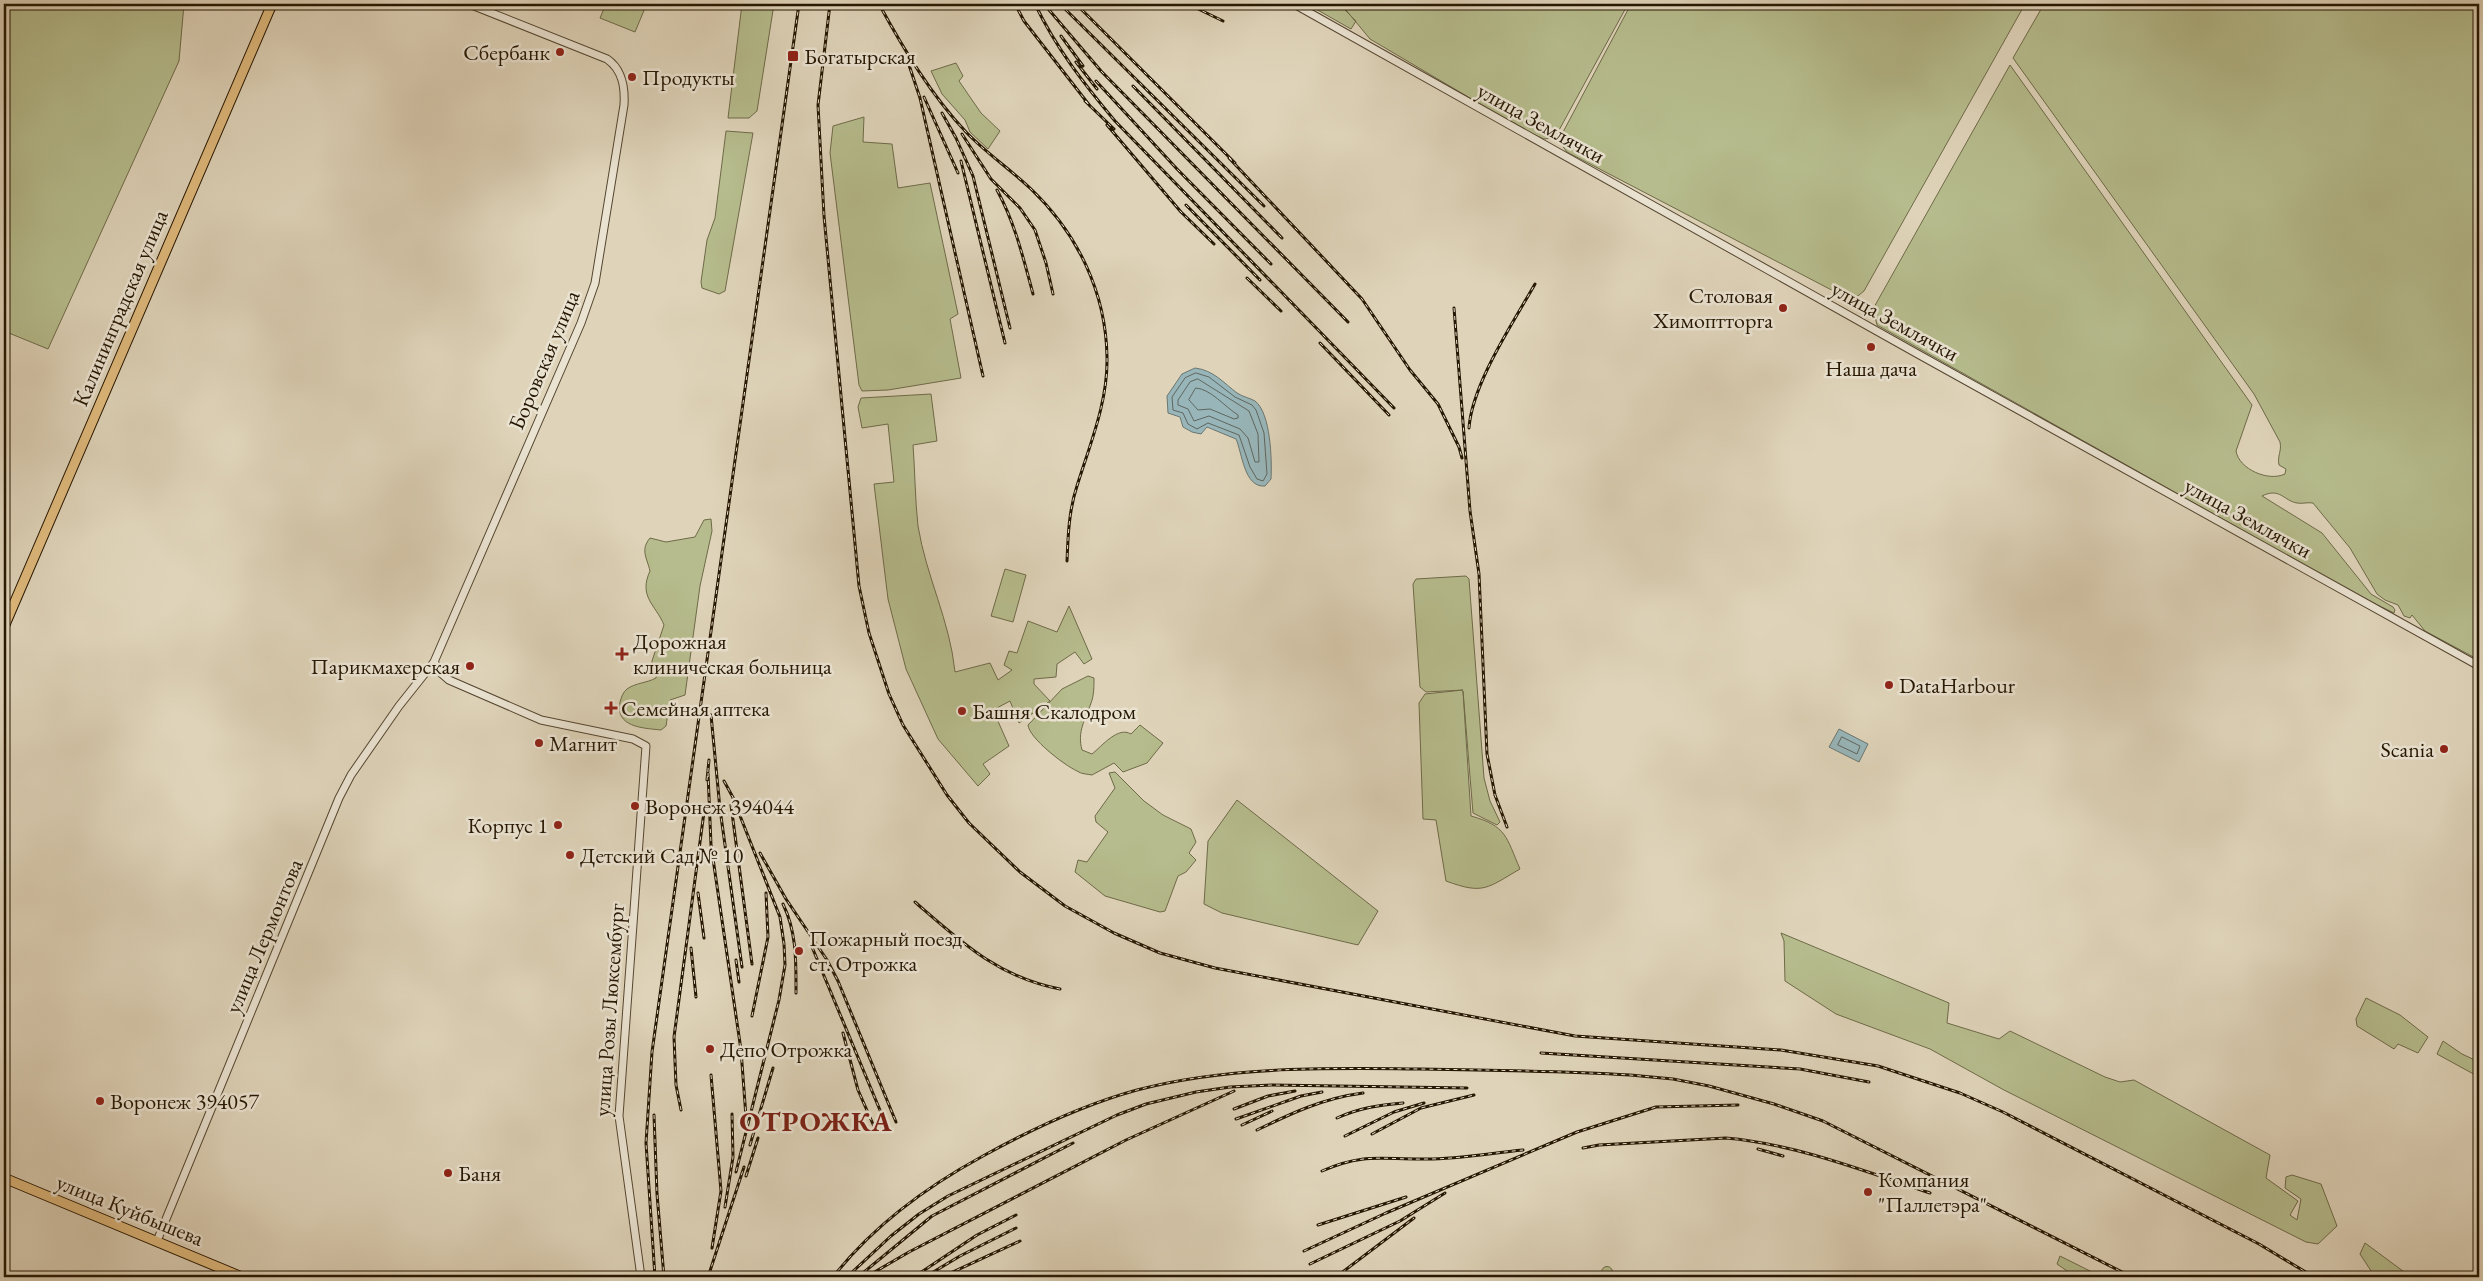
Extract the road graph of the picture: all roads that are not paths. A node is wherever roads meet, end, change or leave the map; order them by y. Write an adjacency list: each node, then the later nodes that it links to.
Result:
1 (272, 4): 4 (main road, Калининградская улица)
2 (469, 4): 5 (street, Боровская улица)
3 (1294, 4): 6 (street, улица Землячки)
4 (4, 627)
5 (434, 662): 8 (street, улица Лермонтова); 10 (street, улица Розы Люксембург)
6 (2479, 666)
7 (4, 1178): 8 (main road, улица Куйбышева)
8 (157, 1241): 9 (main road, улица Куйбышева)
9 (242, 1277)
10 (641, 1277)

